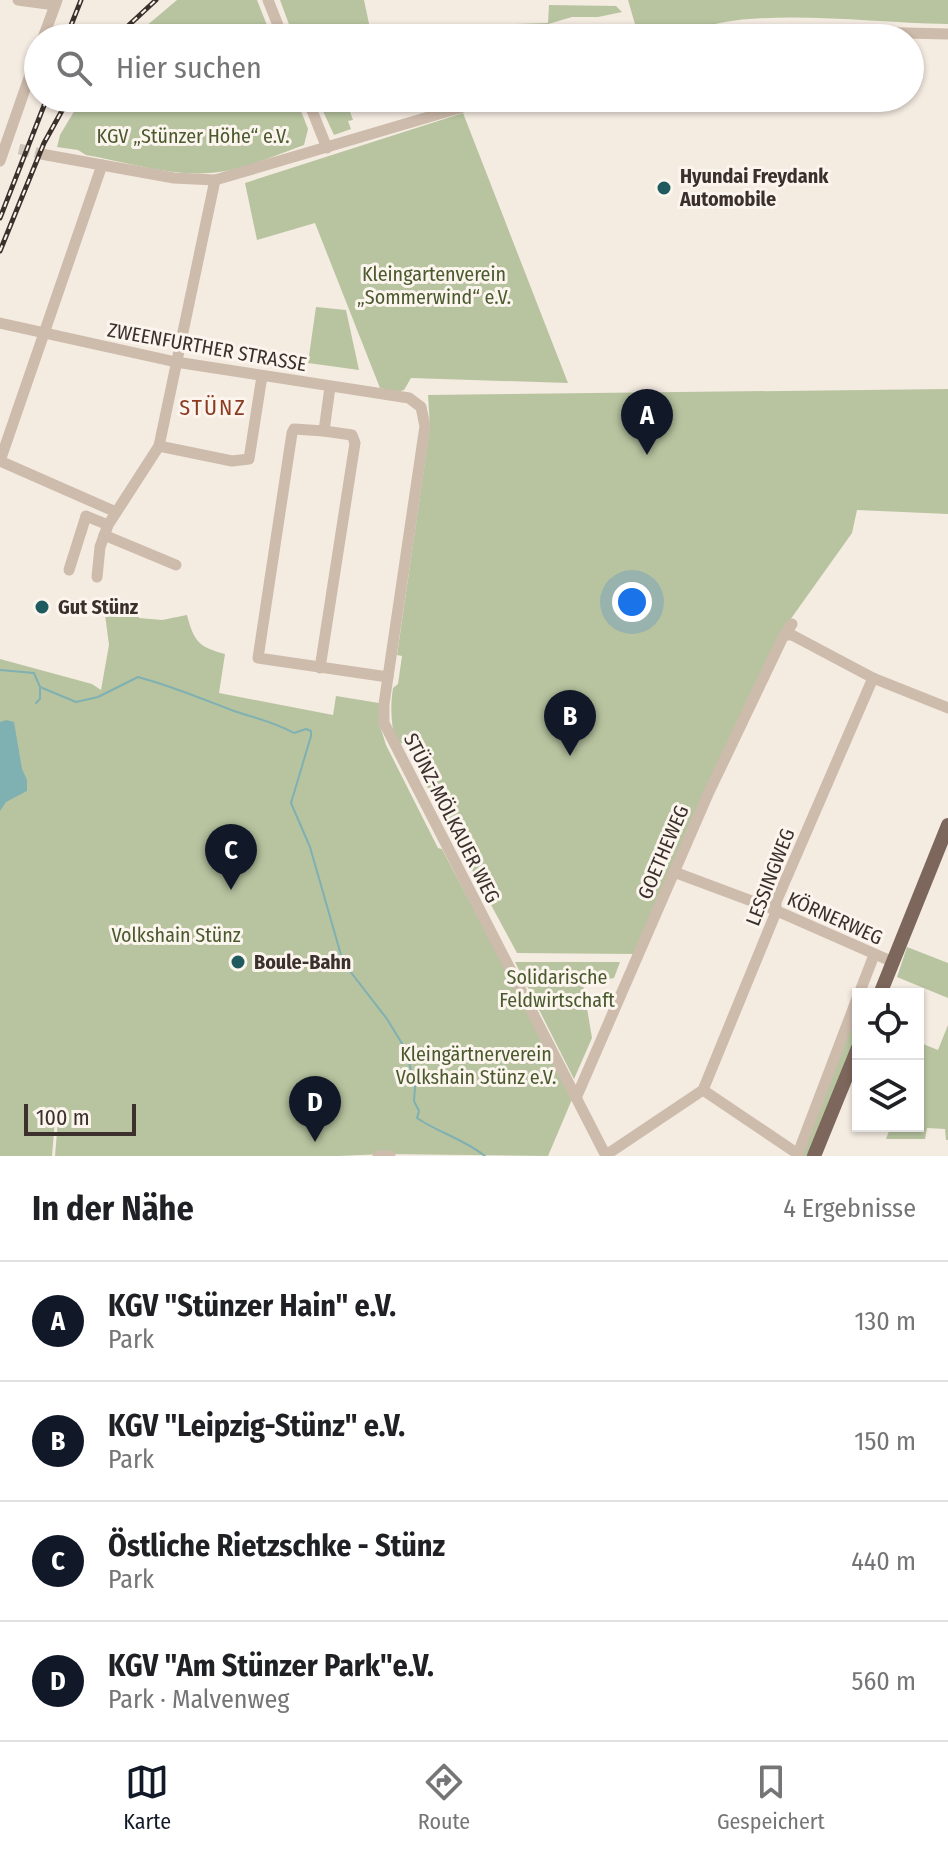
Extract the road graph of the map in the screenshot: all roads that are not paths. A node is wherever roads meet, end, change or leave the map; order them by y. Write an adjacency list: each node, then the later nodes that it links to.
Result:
1 (18, 0): 3 (street)
2 (268, 0): 5 (street)
3 (56, 2): 4 (street)
4 (48, 24)
5 (277, 24)
6 (924, 33): 7 (street)
7 (948, 34)
8 (24, 88): 11 (street)
9 (313, 112): 12 (street)
10 (447, 112): 12 (street)
11 (2, 145): 13 (street); 15 (street)
12 (327, 148): 17 (street)
13 (19, 149)
14 (41, 154): 16 (street)
15 (0, 161)
16 (102, 165): 17 (street); 19 (street)
17 (215, 180): 20 (street)
18 (0, 323): 19 (street, ZWEENFURTHER STRASSE)
19 (45, 334): 20 (street, ZWEENFURTHER STRASSE); 26 (street)
20 (176, 362): 21 (street, ZWEENFURTHER STRASSE); 25 (street)
21 (262, 376): 22 (street, ZWEENFURTHER STRASSE); 25 (street)
22 (330, 387): 23 (street, ZWEENFURTHER STRASSE); 24 (street)
23 (409, 398): 32 (street, STÜNZ-MÖLKAUER WEG)
24 (324, 431): 31 (street); 31 (street)
25 (159, 446): 26 (street)
26 (116, 512): 27 (street)
27 (106, 530): 28 (street); 29 (street); 30 (street)
28 (176, 565)
29 (69, 570)
30 (97, 577)
31 (320, 668): 32 (street)
32 (388, 677): 45 (street, STÜNZ-MÖLKAUER WEG)
33 (873, 678): 34 (street); 36 (street, GOETHEWEG); 37 (street, LESSINGWEG)
34 (948, 708)
35 (948, 825): 39 (main road)
36 (674, 872): 37 (street, KÖRNERWEG); 45 (street, GOETHEWEG)
37 (776, 912): 38 (street, KÖRNERWEG); 44 (street, LESSINGWEG)
38 (874, 955): 39 (street, KÖRNERWEG); 40 (street)
39 (893, 962): 41 (main road)
40 (861, 988)
41 (882, 988)
42 (852, 1011): 46 (street)
43 (853, 1060): 50 (main road)
44 (703, 1090): 46 (street); 49 (street)
45 (576, 1098): 49 (street, STÜNZ-MÖLKAUER WEG)
46 (797, 1155)
47 (378, 1156): 48 (street)
48 (390, 1156)
49 (606, 1156)
50 (814, 1156)

